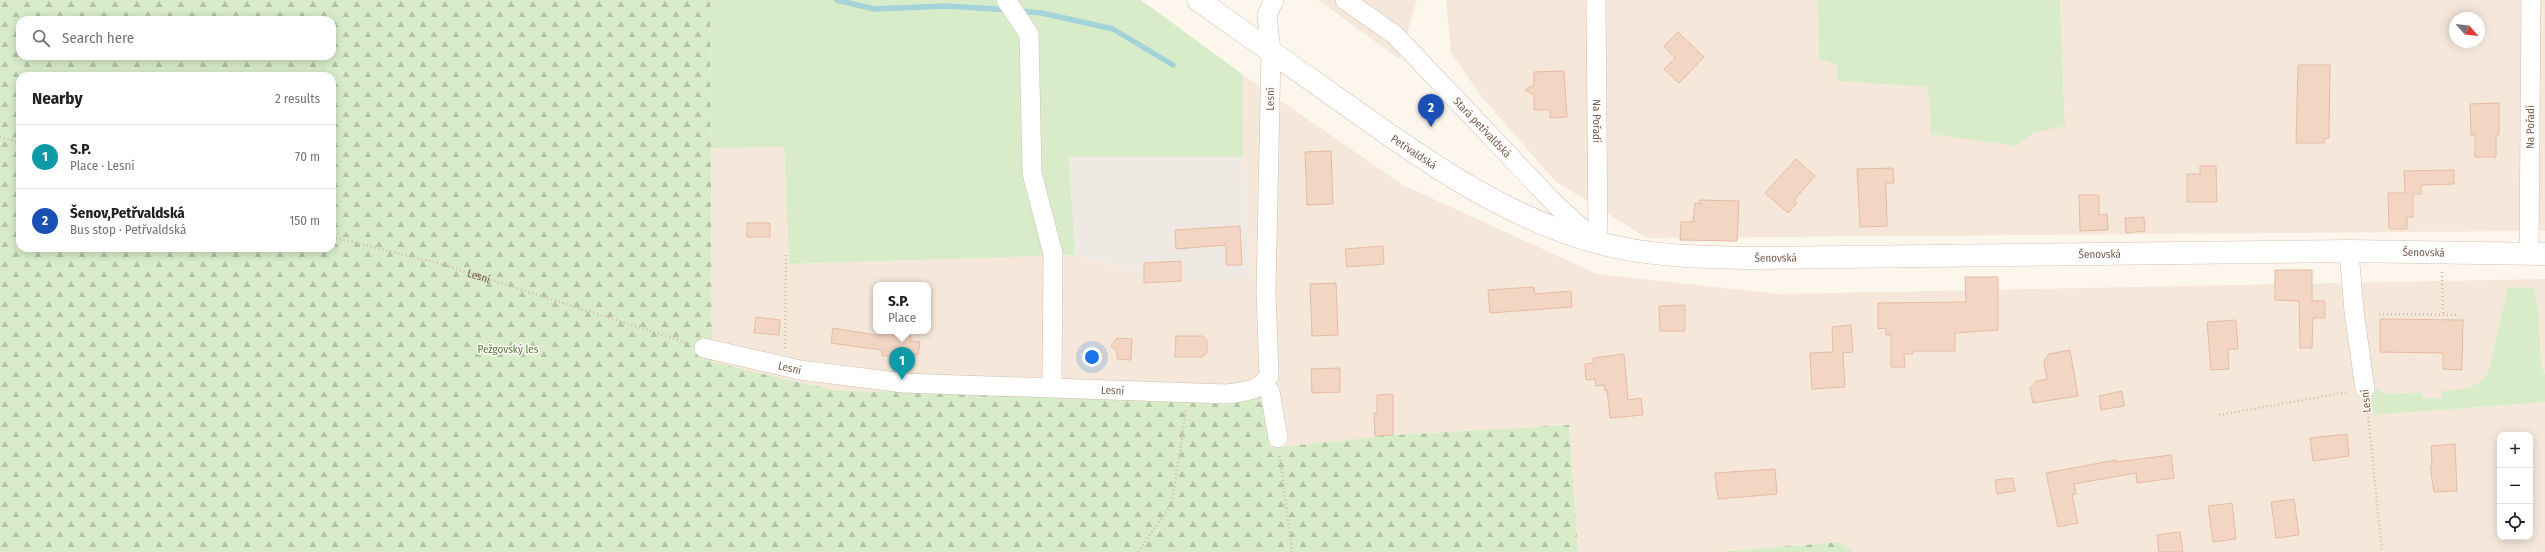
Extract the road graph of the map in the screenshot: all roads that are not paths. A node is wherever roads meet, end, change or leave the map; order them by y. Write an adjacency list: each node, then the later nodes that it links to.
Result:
1 (1006, 0): 14 (street)
2 (1198, 0): 7 (main road, Petřvaldská)
3 (1274, 0): 7 (street)
4 (1345, 0): 8 (street, Stará petřvaldská)
5 (1596, 0): 8 (street, Na Pořadí)
6 (2531, 0): 11 (street, Na Pořadí)
7 (1271, 52): 8 (main road, Petřvaldská); 13 (street, Lesní)
8 (1598, 242): 10 (main road, Petřvaldská)
9 (2349, 251): 10 (main road, Šenovská); 11 (main road, Šenovská); 15 (street, Lesní)
10 (1655, 253)
11 (2537, 253)
12 (704, 348): 14 (street, Lesní)
13 (1263, 385): 14 (street, Lesní); 16 (street)
14 (1052, 387)
15 (2365, 389)
16 (1278, 438)

